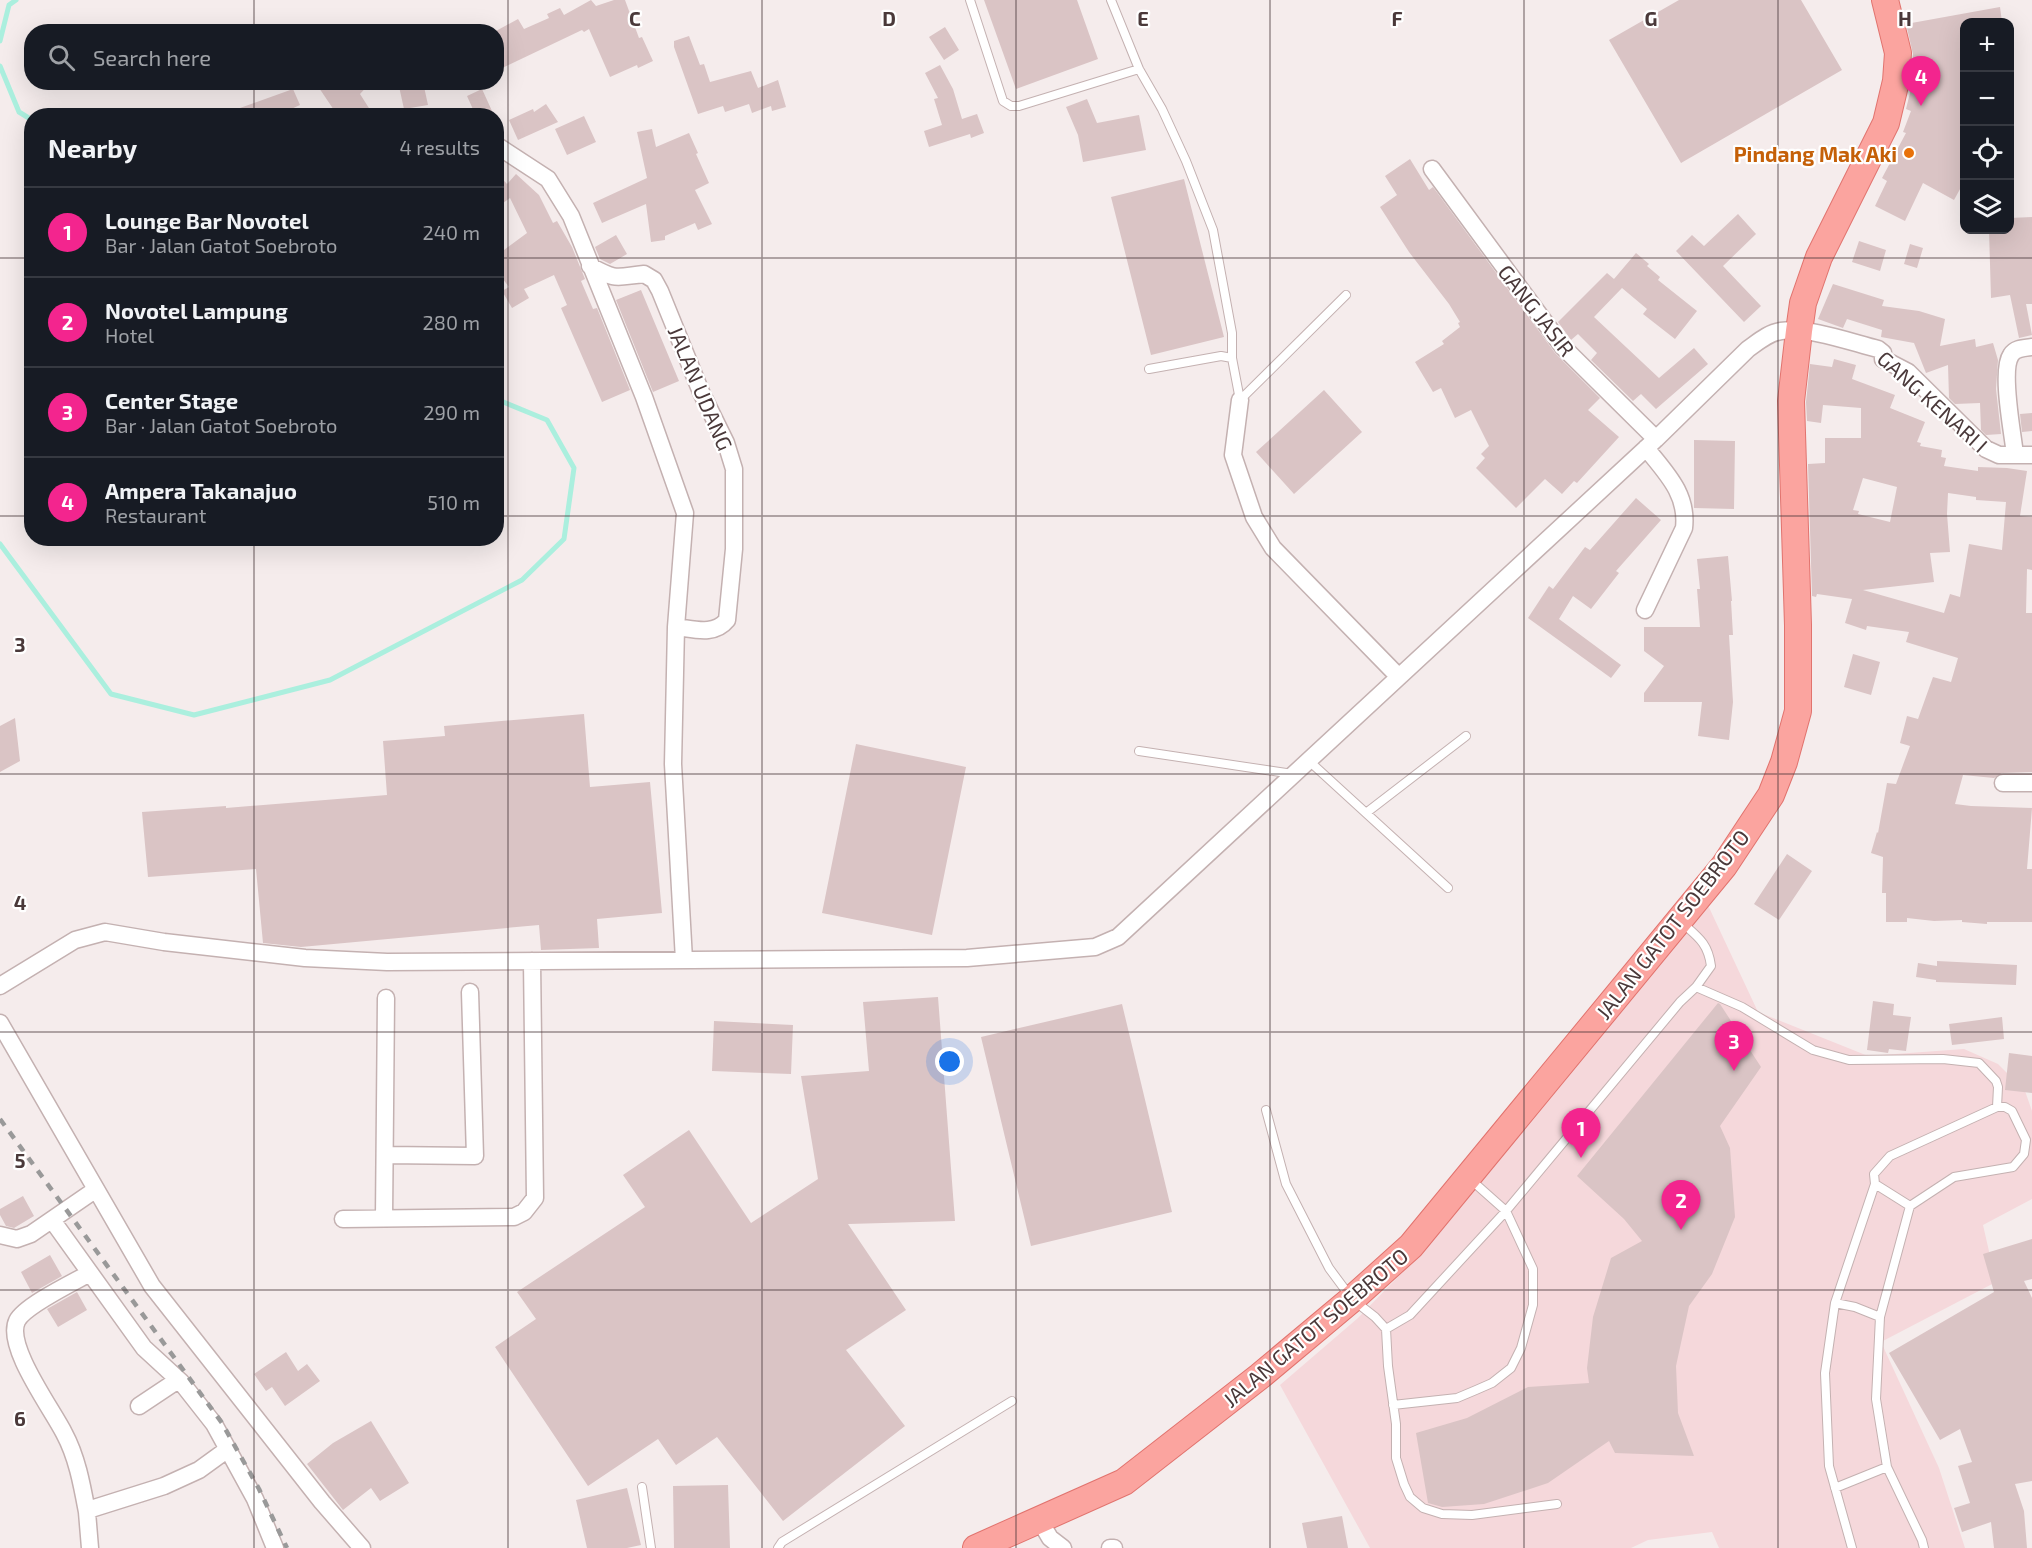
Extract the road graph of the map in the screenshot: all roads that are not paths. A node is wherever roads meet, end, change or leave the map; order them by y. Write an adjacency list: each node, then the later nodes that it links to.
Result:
1 (970, 0): 4 (lane)
2 (1111, 0): 4 (lane)
3 (1885, 0): 9 (main road, JALAN GATOT SOEBROTO)
4 (1139, 69): 11 (lane)
5 (504, 150): 7 (street)
6 (1431, 169): 14 (street, GANG JASIR)
7 (590, 266): 18 (street); 18 (street, JALAN UDANG)
8 (1346, 295): 13 (lane)
9 (1799, 331): 14 (street); 15 (street, GANG KENARI I); 28 (main road, JALAN GATOT SOEBROTO)
10 (2032, 347): 15 (street)
11 (1232, 358): 12 (lane); 13 (lane)
12 (1149, 369)
13 (1240, 400): 19 (street)
14 (1651, 444): 17 (street, GANG JASIR); 19 (street)
15 (2015, 455): 16 (street, GANG KENARI I)
16 (2032, 455)
17 (1645, 610)
18 (676, 627): 29 (street)
19 (1398, 676): 22 (street)
20 (1466, 736): 26 (lane)
21 (1139, 751): 23 (lane)
22 (1308, 760): 23 (street); 26 (lane)
23 (1293, 774): 29 (street)
24 (2002, 783): 25 (street)
25 (2032, 783)
26 (1366, 813): 27 (lane)
27 (1448, 888)
28 (1680, 921): 32 (lane); 39 (main road, JALAN GATOT SOEBROTO)
29 (684, 960): 30 (street)
30 (532, 961): 31 (street); 44 (street)
31 (0, 986)
32 (1696, 987): 36 (lane); 43 (lane)
33 (470, 992): 38 (street)
34 (386, 998): 38 (street)
35 (0, 1023): 41 (street)
36 (1997, 1107): 40 (lane); 42 (lane)
37 (1266, 1110): 49 (lane)
38 (385, 1155): 44 (street)
39 (1468, 1177): 43 (lane); 49 (main road, JALAN GATOT SOEBROTO)
40 (1875, 1184): 42 (lane); 50 (lane)
41 (95, 1190): 46 (street); 66 (street)
42 (1910, 1206): 51 (lane)
43 (1506, 1211): 52 (lane); 55 (lane)
44 (384, 1218): 45 (street)
45 (343, 1219)
46 (52, 1220): 47 (street); 48 (street)
47 (0, 1235)
48 (90, 1273): 53 (street); 62 (street)
49 (1352, 1299): 52 (lane); 63 (main road, JALAN GATOT SOEBROTO)
50 (1835, 1303): 51 (lane); 60 (lane)
51 (1880, 1317): 58 (lane)
52 (1386, 1329): 55 (lane)
53 (178, 1380): 56 (street); 57 (street)
54 (1012, 1401): 68 (lane)
55 (1393, 1405): 61 (lane)
56 (139, 1406)
57 (228, 1449): 62 (street); 65 (street)
58 (1887, 1467): 60 (lane); 72 (lane)
59 (642, 1487): 67 (lane)
60 (1835, 1488): 71 (lane)
61 (1557, 1504)
62 (87, 1512): 64 (street)
63 (1040, 1521): 69 (main road, JALAN GATOT SOEBROTO); 70 (street)
64 (90, 1548)
65 (274, 1548)
66 (362, 1548)
67 (651, 1548)
68 (778, 1548)
69 (976, 1548)
70 (1063, 1548)
71 (1852, 1548)
72 (1924, 1548)

